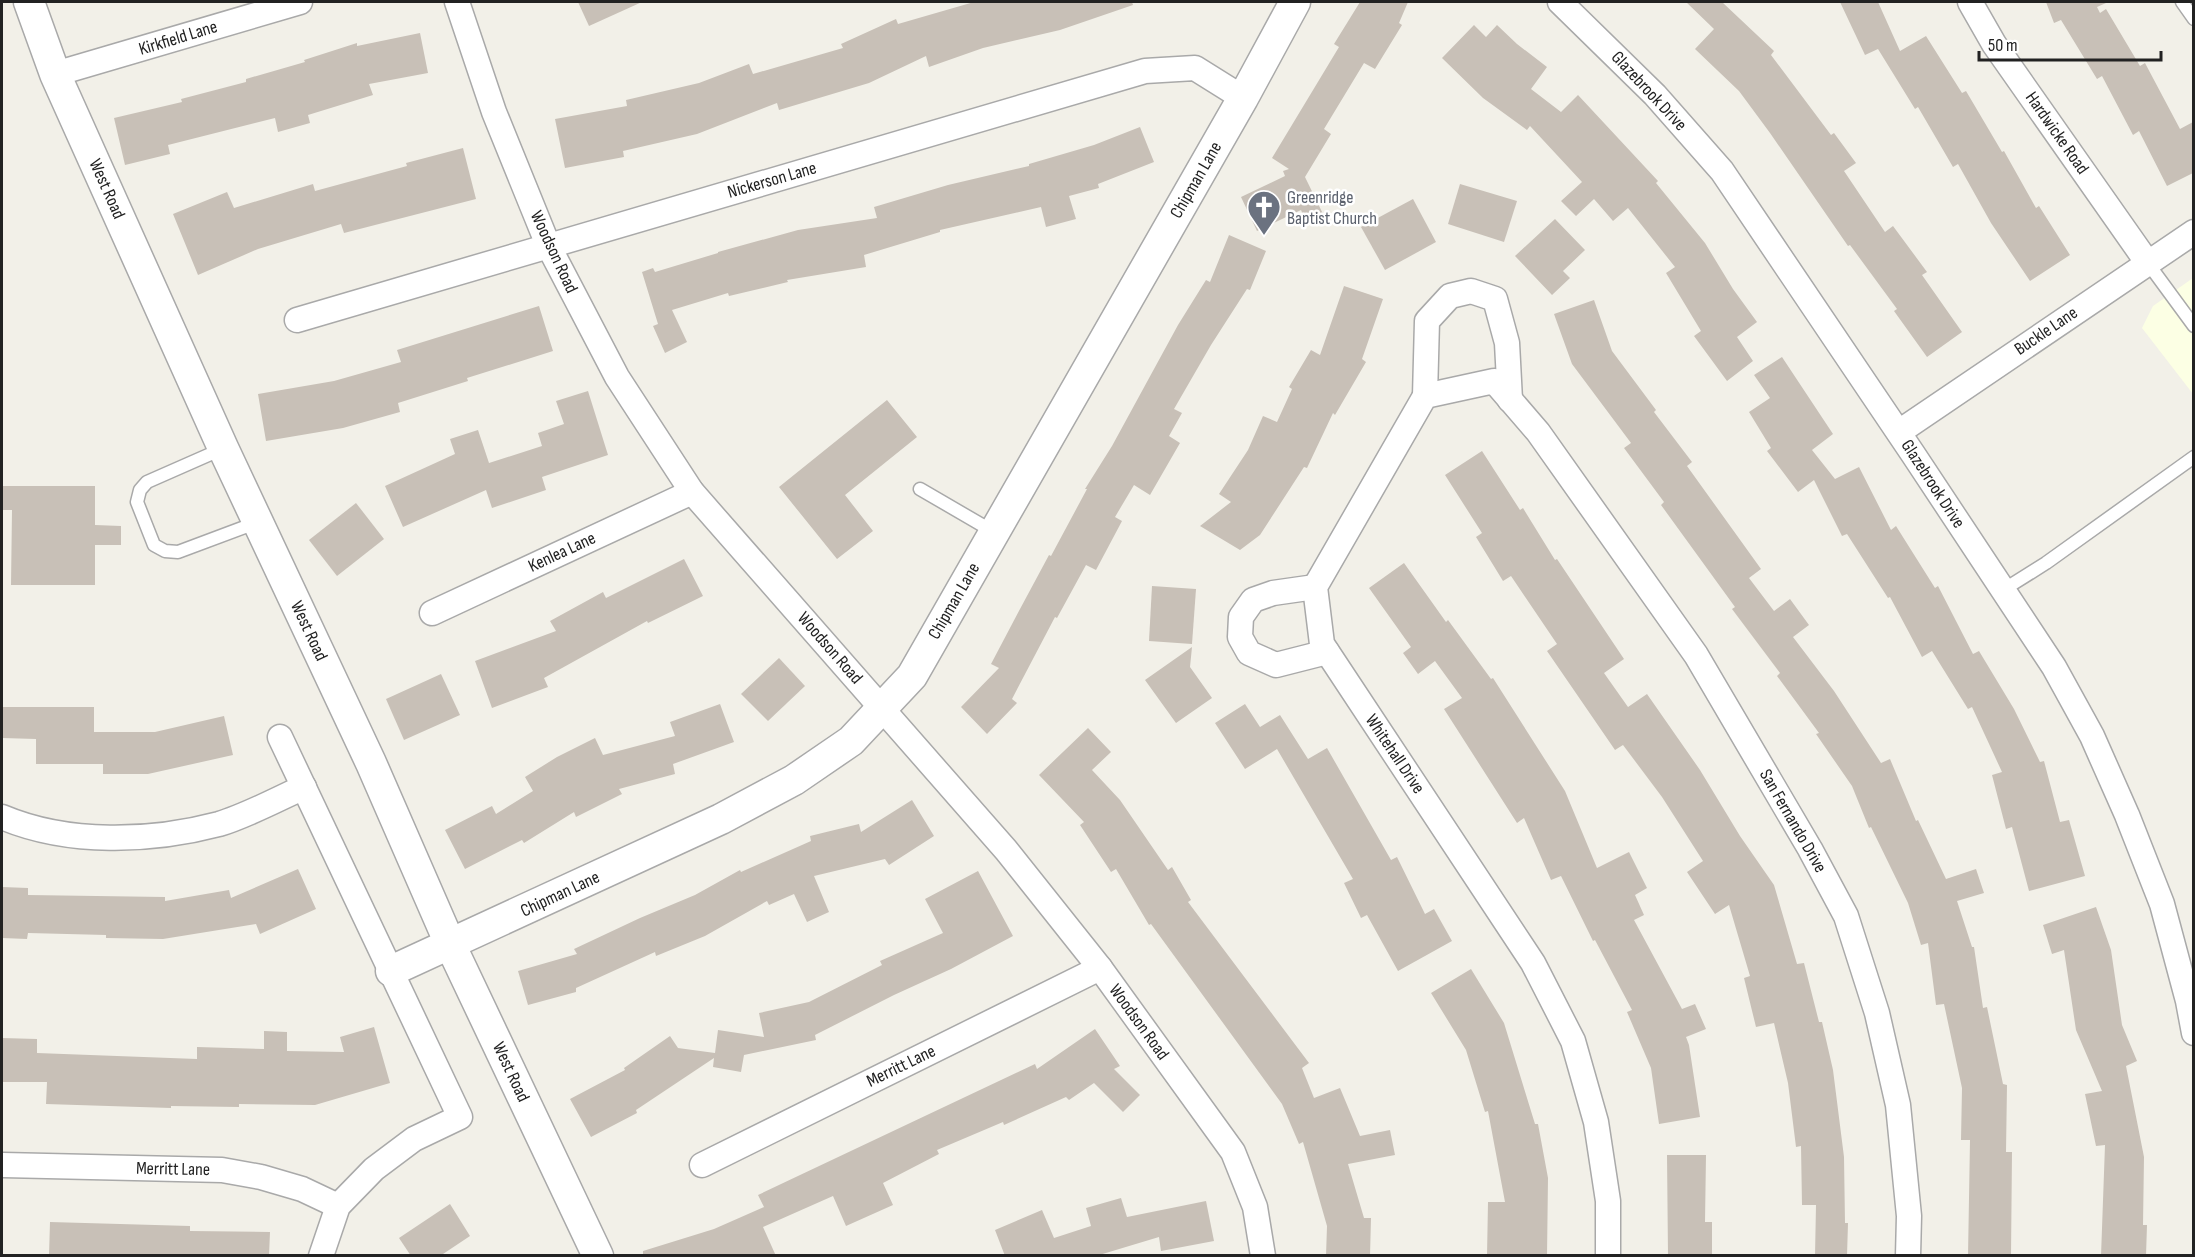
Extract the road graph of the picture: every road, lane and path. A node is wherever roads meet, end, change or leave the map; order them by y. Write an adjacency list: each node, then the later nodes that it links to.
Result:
1 (29, 2): 9 (street, West Road)
2 (300, 2): 9 (street, Kirkfield Lane)
3 (458, 2): 12 (street, Woodson Road)
4 (1295, 2): 10 (street, Chipman Lane)
5 (1560, 2): 18 (street, Glazebrook Drive)
6 (1970, 2): 13 (street, Hardwicke Road)
7 (2182, 2): 8 (lane)
8 (2193, 19)
9 (56, 74): 19 (street, West Road)
10 (1243, 98): 12 (street, Nickerson Lane); 24 (street, Chipman Lane)
11 (2193, 232): 13 (street, Buckle Lane)
12 (548, 245): 14 (street, Nickerson Lane); 22 (street, Woodson Road)
13 (2147, 262): 15 (lane); 18 (street, Buckle Lane)
14 (297, 320)
15 (2193, 326)
16 (1425, 396): 17 (street); 17 (street); 25 (street)
17 (1510, 400): 44 (street, San Fernando Drive)
18 (1899, 432): 26 (street, Glazebrook Drive)
19 (223, 448): 23 (street, West Road); 23 (lane)
20 (2193, 457): 26 (lane)
21 (920, 489): 24 (lane)
22 (692, 492): 27 (street, Kenlea Lane); 29 (street, Woodson Road)
23 (258, 522): 33 (street, West Road)
24 (994, 532): 29 (street, Chipman Lane)
25 (1315, 587): 28 (street, Whitehall Drive); 28 (street)
26 (2003, 590): 36 (street, Glazebrook Drive)
27 (432, 613)
28 (1327, 652): 43 (street, Whitehall Drive)
29 (882, 707): 33 (street, Chipman Lane); 34 (street, Woodson Road)
30 (280, 737): 31 (street)
31 (304, 787): 32 (street); 35 (street)
32 (2, 817)
33 (450, 944): 35 (street, Chipman Lane); 41 (street, West Road)
34 (1100, 968): 38 (street, Merritt Lane); 42 (street, Woodson Road)
35 (391, 971): 39 (street)
36 (2193, 1033)
37 (3, 1165): 39 (street, Merritt Lane)
38 (702, 1165)
39 (338, 1206): 40 (street)
40 (321, 1256)
41 (598, 1256)
42 (1263, 1256)
43 (1608, 1256)
44 (1908, 1256)

